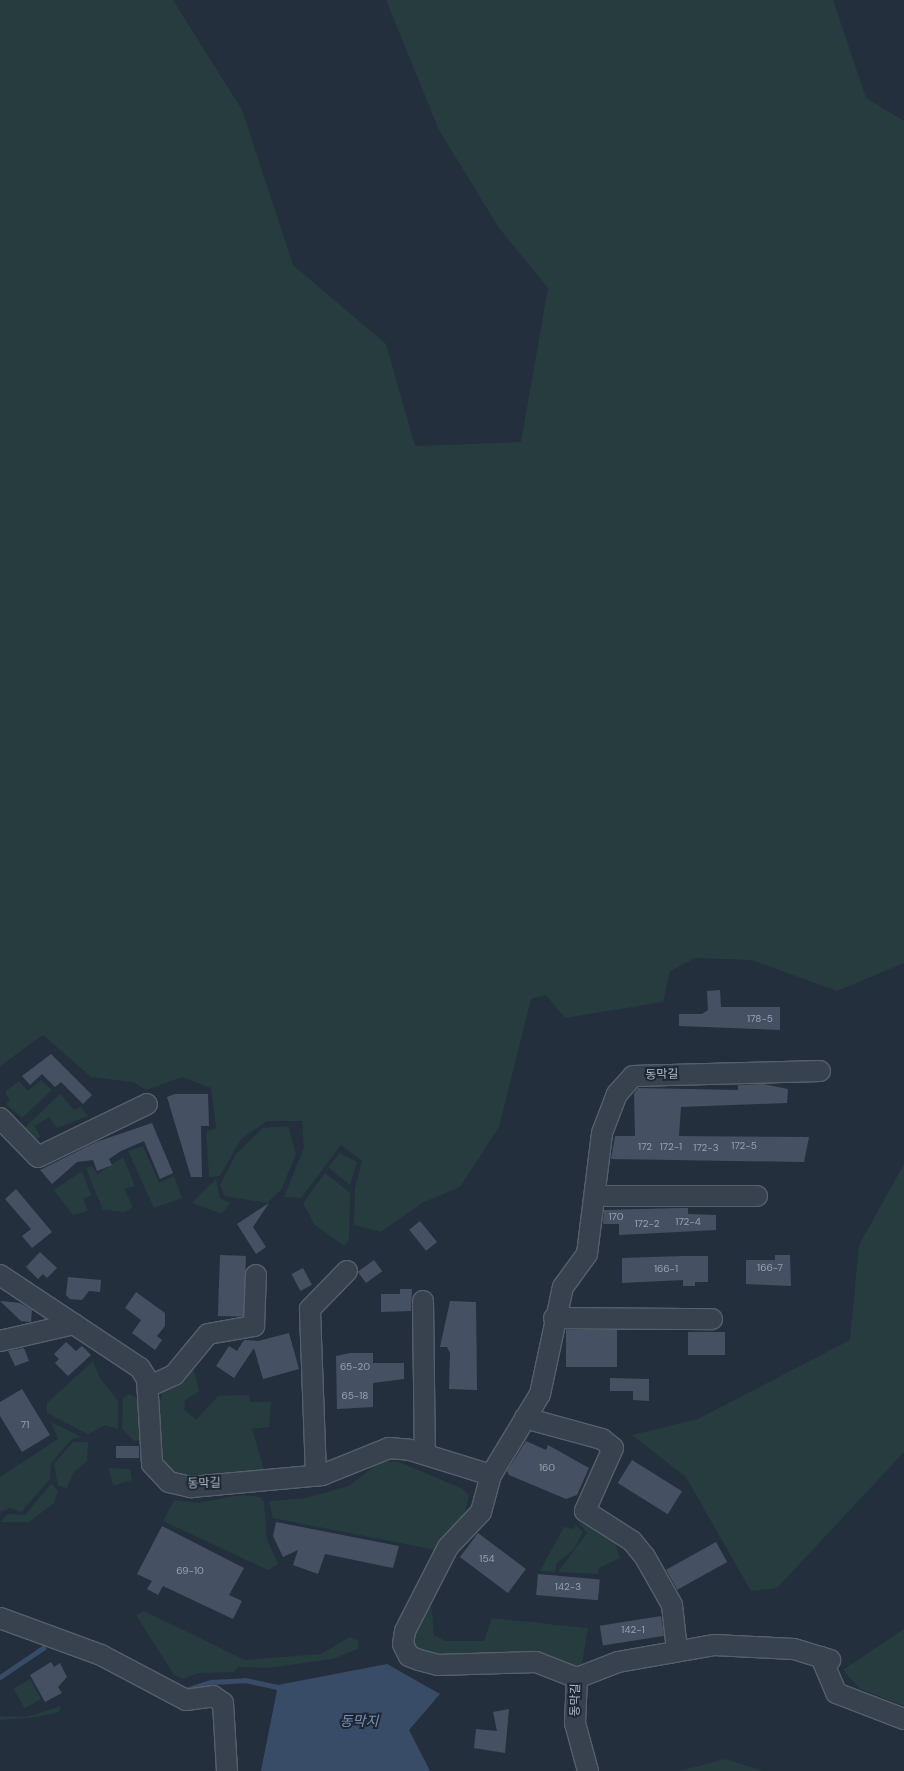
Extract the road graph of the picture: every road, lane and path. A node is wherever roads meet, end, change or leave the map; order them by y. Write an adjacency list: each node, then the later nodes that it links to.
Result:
1 (820, 1071): 4 (street, 동막길)
2 (147, 1104): 3 (street)
3 (0, 1118)
4 (596, 1196): 5 (street); 10 (street, 동막길)
5 (757, 1196)
6 (347, 1271): 18 (street)
7 (256, 1275): 14 (street)
8 (0, 1276): 12 (street, 동막길)
9 (423, 1301): 16 (street)
10 (554, 1318): 11 (street); 15 (street, 동막길)
11 (712, 1319)
12 (74, 1324): 13 (street); 14 (street, 동막길)
13 (0, 1341)
14 (148, 1387): 18 (street, 동막길)
15 (525, 1418): 17 (street, 동막길); 20 (street)
16 (425, 1454): 17 (street, 동막길); 18 (street, 동막길)
17 (491, 1474): 21 (street, 동막길)
18 (316, 1475)
19 (0, 1618): 23 (street)
20 (677, 1650): 21 (street); 22 (street)
21 (577, 1678): 24 (street, 동막길)
22 (904, 1719)
23 (227, 1771)
24 (588, 1771)

